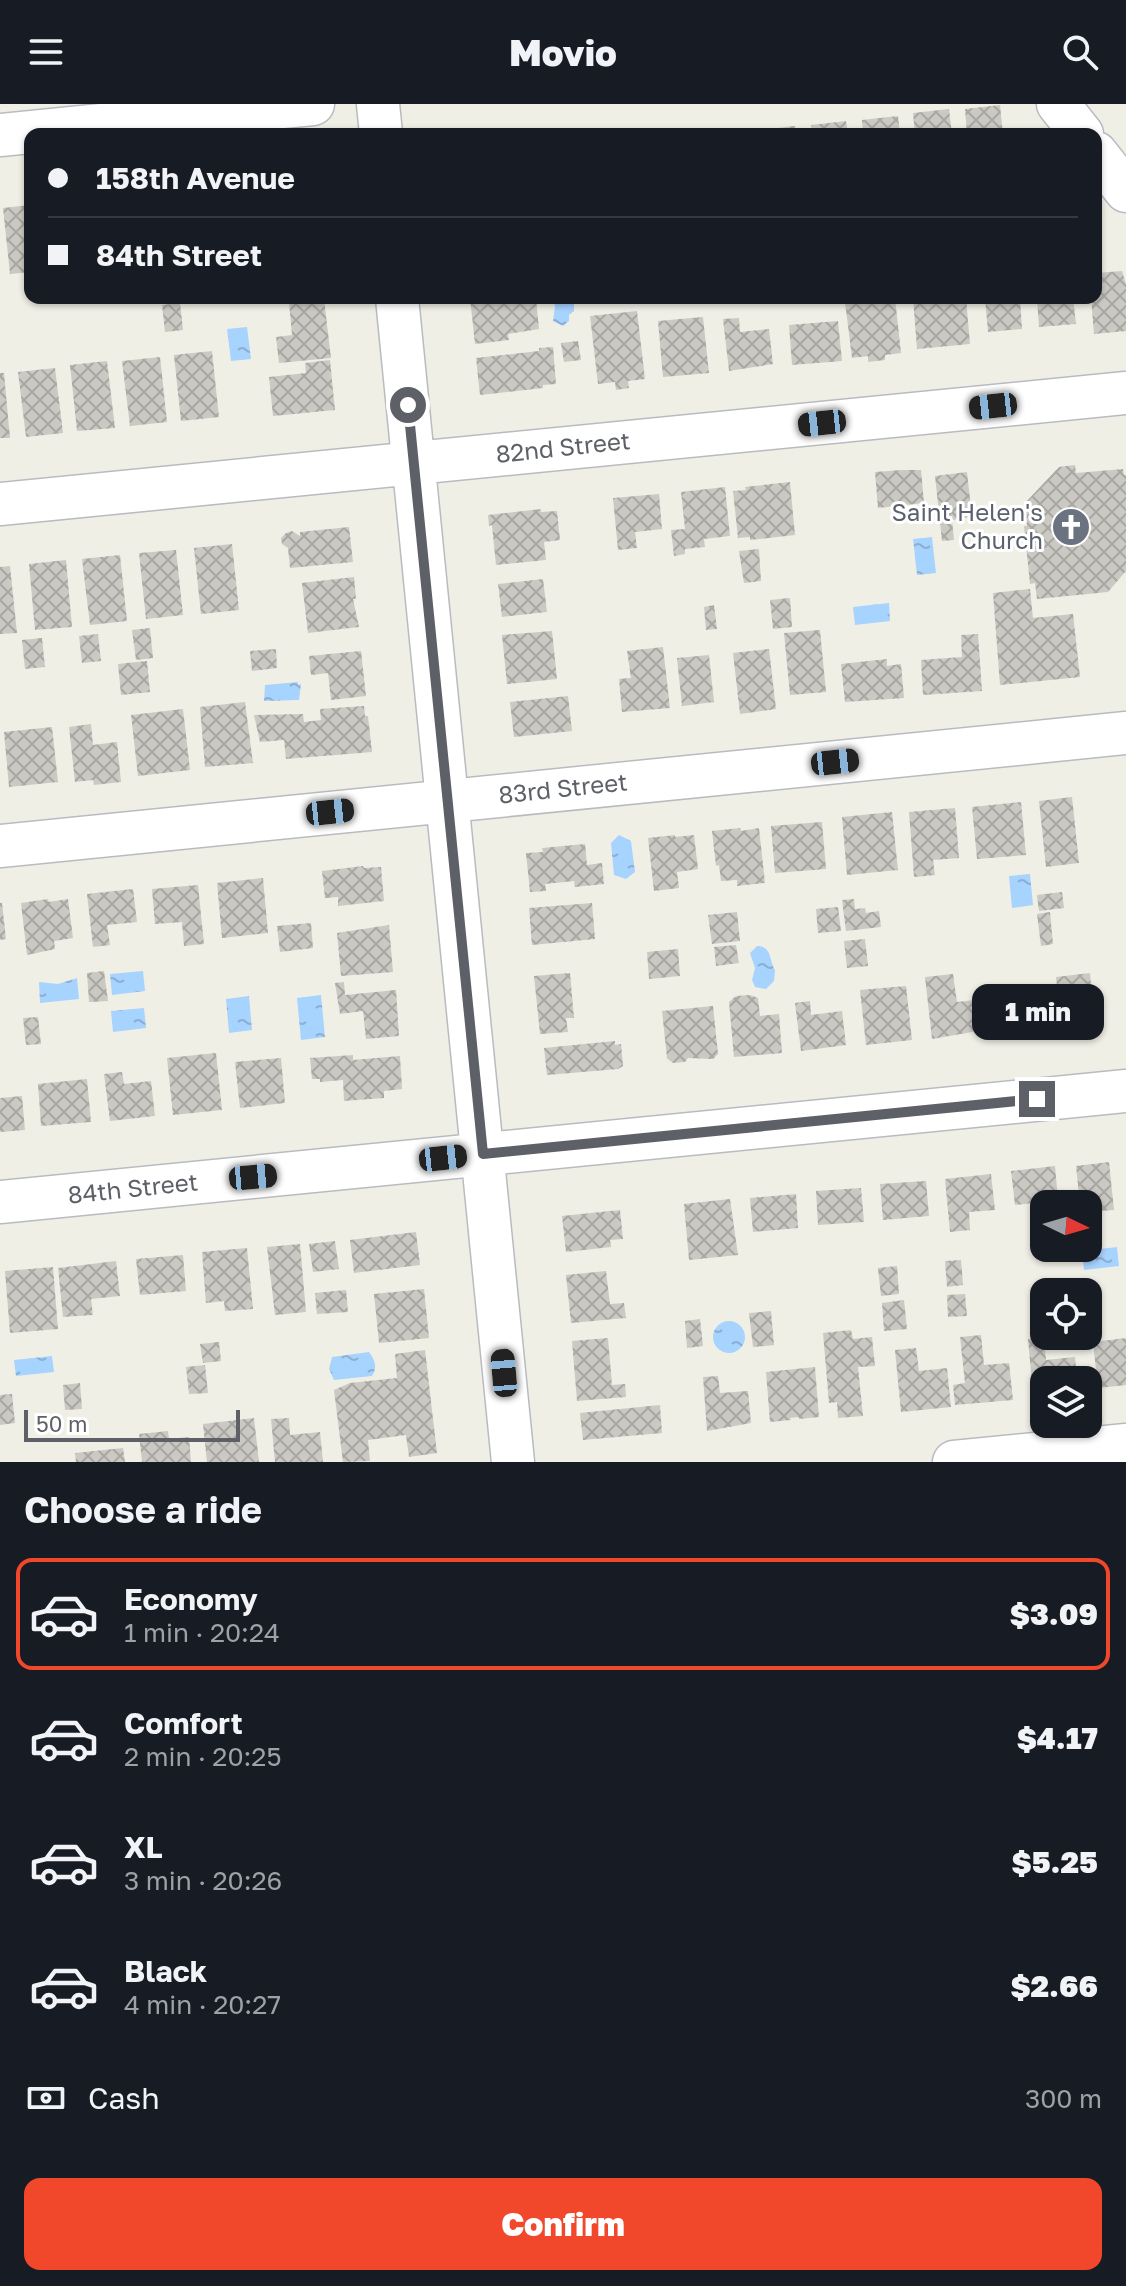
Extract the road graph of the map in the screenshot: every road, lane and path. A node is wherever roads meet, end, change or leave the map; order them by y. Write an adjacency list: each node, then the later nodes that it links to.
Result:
1 (313, 104): 4 (street)
2 (378, 104): 5 (street)
3 (1058, 104): 6 (street)
4 (71, 128)
5 (380, 128)
6 (1077, 128)
7 (24, 133): 8 (street)
8 (0, 135)
9 (1102, 161): 10 (street)
10 (1126, 191)
11 (398, 304): 13 (street)
12 (1126, 393): 13 (street, 82nd Street)
13 (414, 463): 14 (street, 82nd Street); 16 (street)
14 (0, 504)
15 (1126, 733): 16 (street, 83rd Street)
16 (448, 800): 17 (street, 83rd Street); 19 (street)
17 (0, 846)
18 (1126, 1091): 19 (street, 84th Street)
19 (483, 1154): 20 (street, 84th Street); 22 (street)
20 (0, 1202)
21 (1126, 1445): 23 (street)
22 (513, 1462)
23 (954, 1462)

